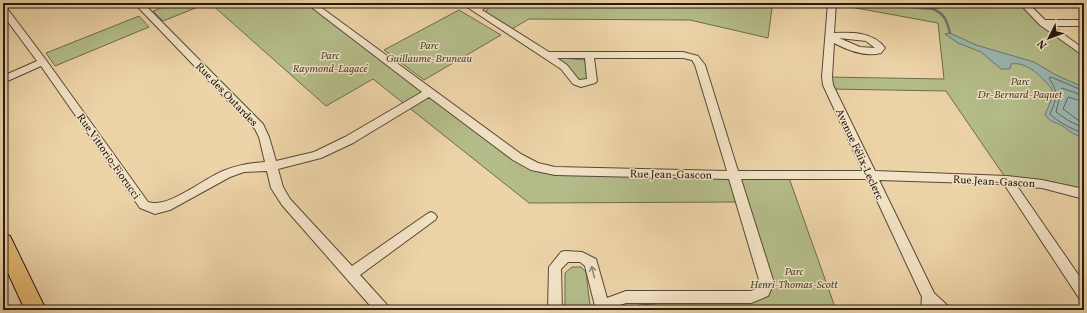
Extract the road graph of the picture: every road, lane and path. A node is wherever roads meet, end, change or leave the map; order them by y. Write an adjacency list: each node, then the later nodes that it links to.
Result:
1 (138, 3): 17 (street, Rue des Outardes)
2 (310, 3): 16 (street, Rue Jean-Gascon)
3 (465, 3): 8 (street)
4 (487, 3): 8 (street)
5 (832, 3): 19 (street, Avenue Félix-Leclerc)
6 (1023, 3): 9 (street)
7 (3, 9): 14 (street, Rue Vittorio-Fiorucci)
8 (475, 10): 12 (street)
9 (1043, 23): 10 (street); 11 (street)
10 (1084, 24)
11 (1084, 53)
12 (548, 55): 13 (street); 13 (street)
13 (589, 55): 18 (street)
14 (43, 62): 15 (street); 17 (street, Rue Vittorio-Fiorucci)
15 (3, 80)
16 (429, 92): 17 (street, Rue Vittorio-Fiorucci); 18 (street, Rue Jean-Gascon)
17 (271, 166): 24 (street, Rue des Outardes)
18 (732, 175): 19 (street, Rue Jean-Gascon); 30 (street)
19 (870, 175): 20 (street, Rue Jean-Gascon); 26 (street, Avenue Félix-Leclerc)
20 (1006, 180): 21 (street, Rue Jean-Gascon); 25 (street)
21 (1084, 194)
22 (431, 217): 24 (street)
23 (3, 244): 27 (main road)
24 (350, 275): 28 (street, Rue des Outardes)
25 (1084, 294)
26 (929, 304): 31 (street, Avenue Félix-Leclerc)
27 (36, 310)
28 (383, 310)
29 (555, 310): 30 (street, one-way to 29)
30 (603, 310)
31 (943, 310)

